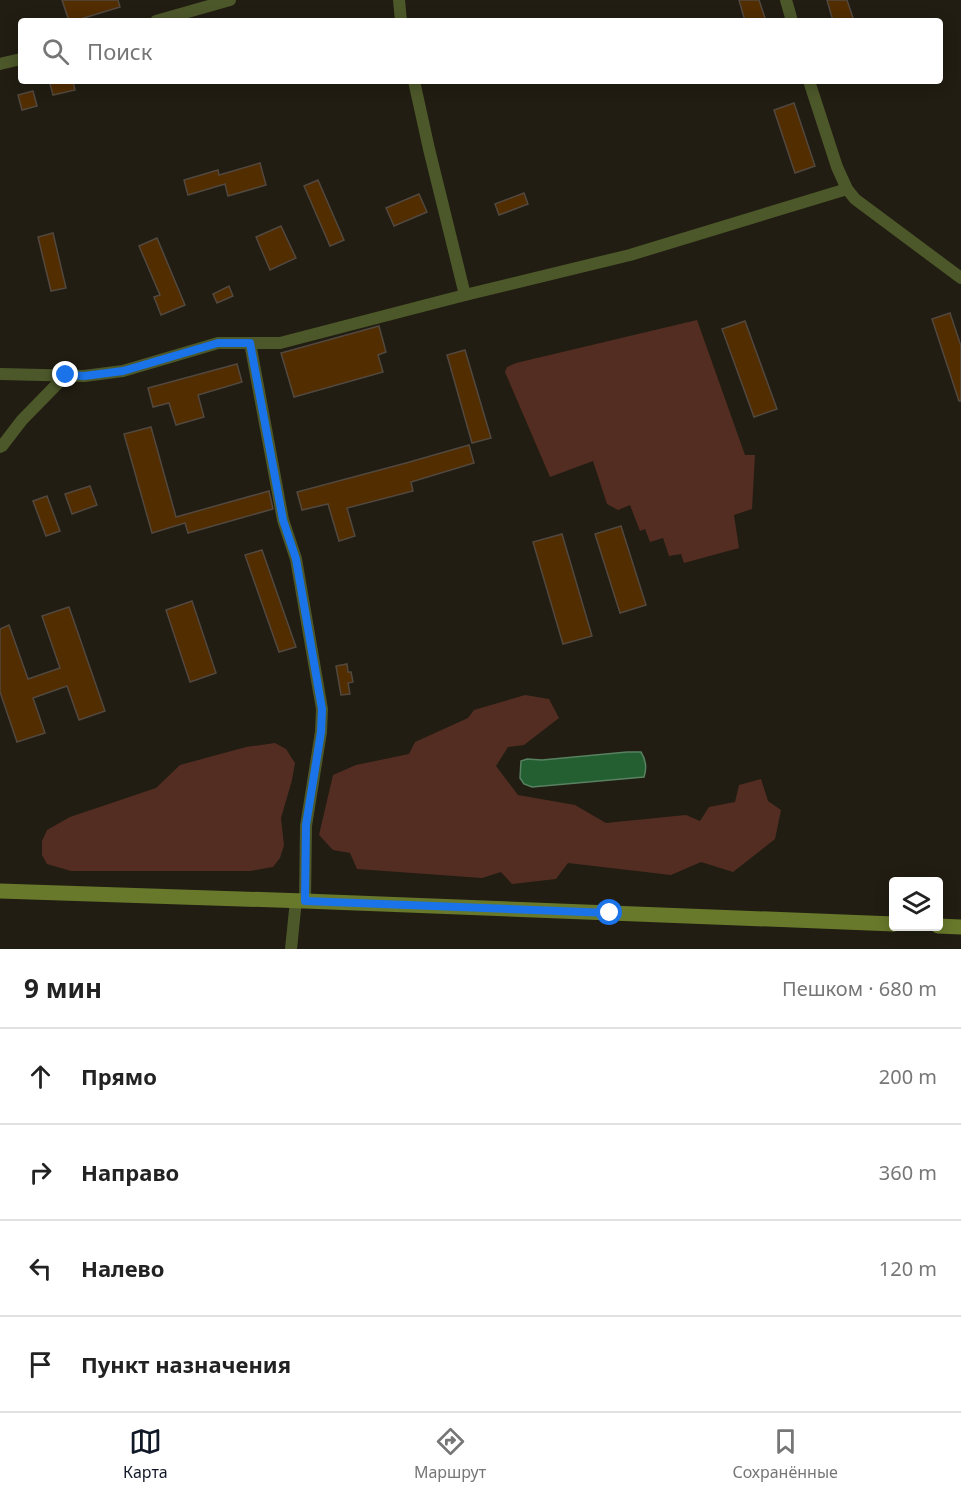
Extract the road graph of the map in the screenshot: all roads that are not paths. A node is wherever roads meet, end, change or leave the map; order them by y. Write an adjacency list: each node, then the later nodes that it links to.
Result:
1 (230, 0): 4 (street)
2 (399, 0): 5 (street)
3 (786, 0): 6 (street)
4 (167, 18)
5 (401, 18)
6 (791, 18)
7 (18, 60): 8 (street)
8 (0, 64)
9 (415, 84): 13 (street)
10 (810, 84): 11 (street)
11 (847, 189): 12 (street); 13 (street)
12 (961, 278)
13 (465, 295): 14 (street)
14 (250, 343): 16 (street); 19 (street)
15 (0, 374): 16 (street)
16 (66, 375): 17 (street)
17 (0, 447)
18 (0, 891): 19 (main road)
19 (300, 901): 20 (main road); 23 (street)
20 (889, 924)
21 (943, 926): 22 (main road)
22 (961, 927)
23 (291, 949)

